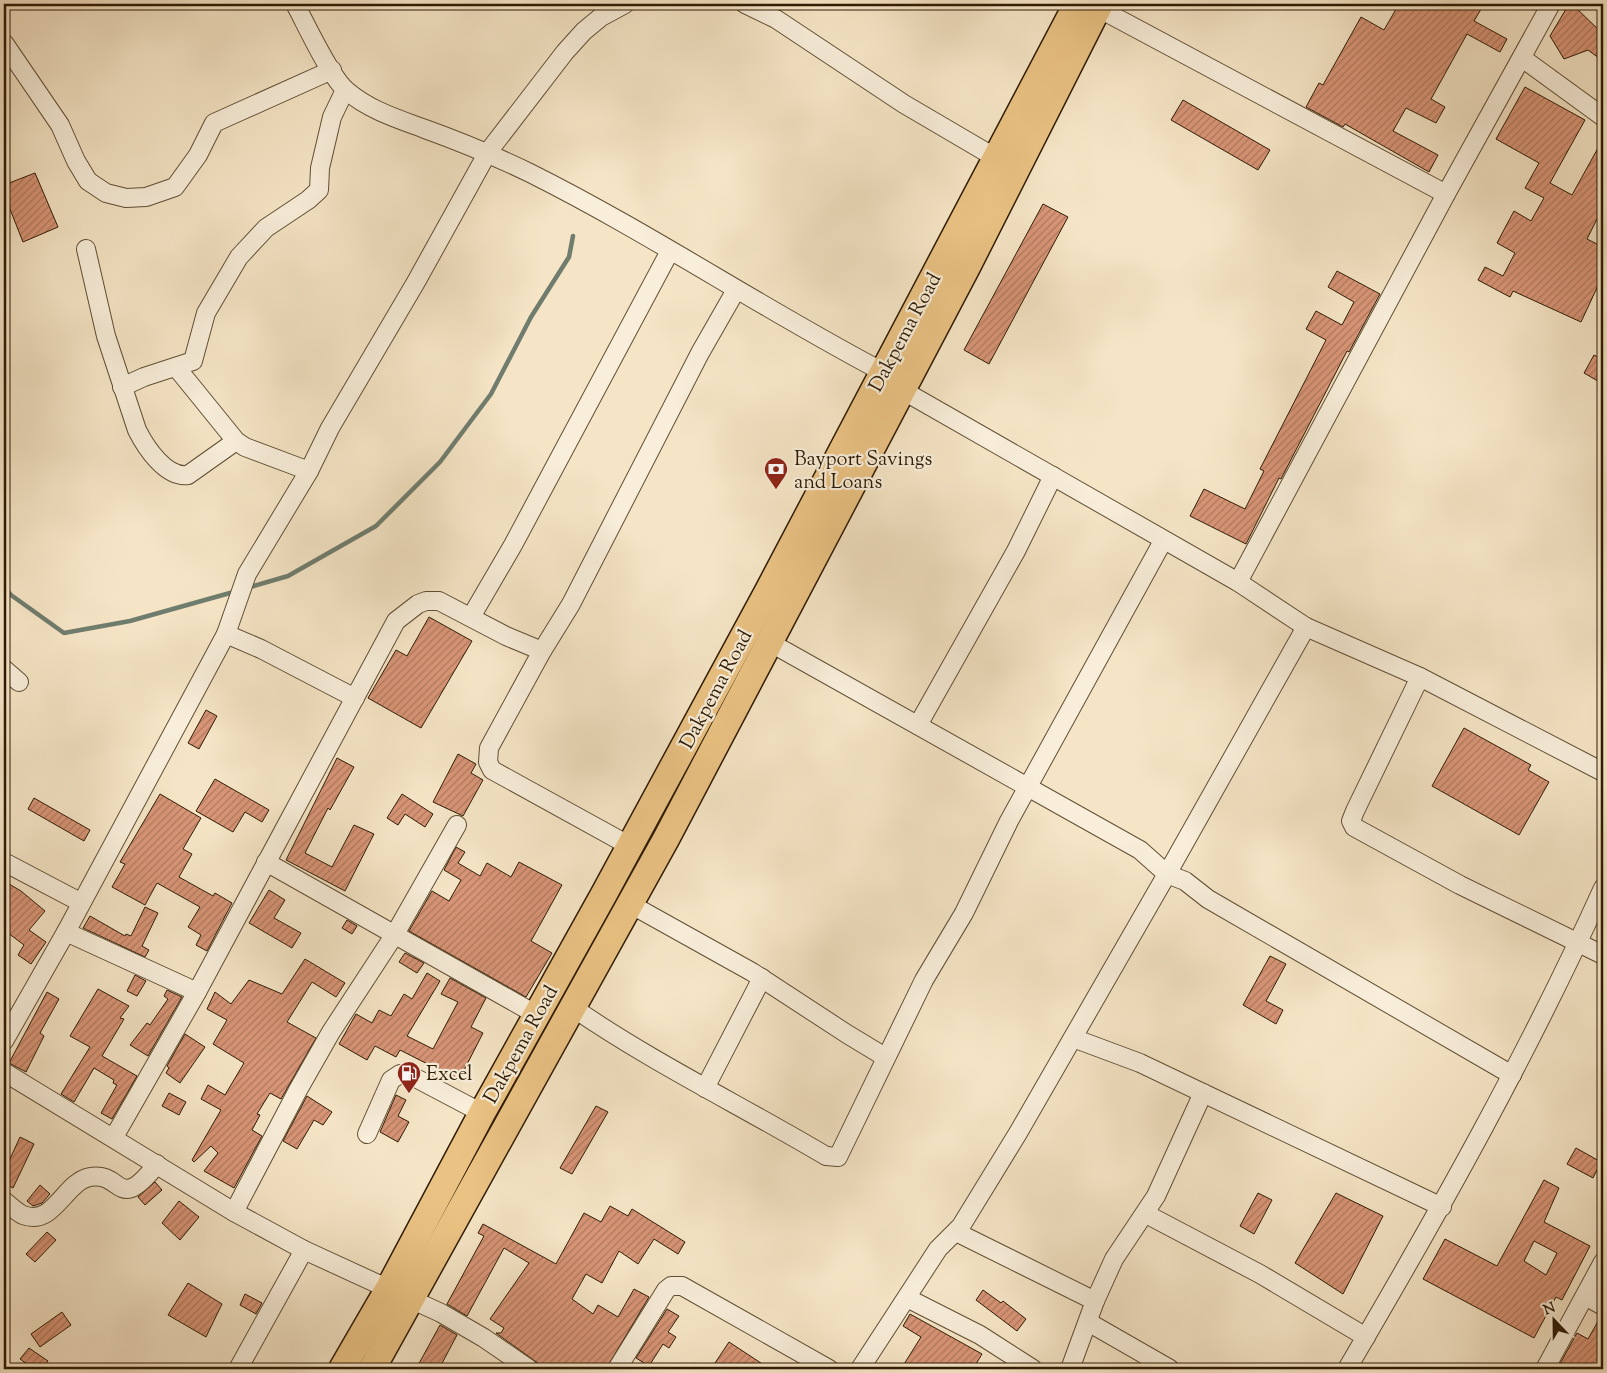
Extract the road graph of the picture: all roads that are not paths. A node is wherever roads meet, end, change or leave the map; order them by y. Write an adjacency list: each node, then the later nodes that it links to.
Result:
1 (295, 4): 8 (street)
2 (625, 4): 11 (street)
3 (745, 4): 12 (street)
4 (1552, 4): 7 (street)
5 (1092, 5): 12 (highway, Dakpema Road); 13 (street); 20 (highway, Dakpema Road)
6 (4, 43): 8 (street)
7 (1522, 58): 10 (street); 13 (street)
8 (332, 70): 9 (street)
9 (345, 90): 11 (street); 17 (street)
10 (1603, 117)
11 (488, 152): 15 (street); 22 (street)
12 (996, 158): 18 (highway, Dakpema Road)
13 (1446, 194): 25 (street)
14 (86, 248): 19 (street)
15 (670, 251): 16 (street); 26 (street)
16 (736, 290): 18 (street); 30 (street)
17 (176, 367): 19 (street); 21 (street)
18 (883, 372): 39 (highway, Dakpema Road)
19 (122, 387): 21 (street)
20 (902, 390): 23 (street); 29 (highway, Dakpema Road)
21 (236, 440): 22 (street)
22 (309, 471): 28 (street)
23 (1054, 476): 24 (street); 35 (street)
24 (1163, 540): 25 (street); 37 (street)
25 (1238, 582): 27 (street)
26 (472, 618): 30 (street); 34 (street)
27 (1306, 627): 32 (street); 42 (street)
28 (226, 634): 34 (street); 44 (street)
29 (769, 642): 35 (street); 45 (highway, Dakpema Road)
30 (542, 650): 39 (street)
31 (4, 669): 33 (street)
32 (1420, 677): 36 (street); 48 (street)
33 (20, 682)
34 (355, 698): 41 (street)
35 (918, 725): 37 (street)
36 (1603, 772)
37 (1030, 787): 42 (street); 56 (street)
38 (457, 826): 47 (street)
39 (630, 846): 53 (highway, Dakpema Road)
40 (4, 862): 44 (street)
41 (266, 862): 47 (street); 51 (street)
42 (1167, 874): 54 (street); 58 (street)
43 (1603, 888): 48 (street)
44 (80, 902): 46 (street)
45 (630, 904): 50 (street); 52 (highway, Dakpema Road)
46 (66, 932): 51 (street); 55 (street)
47 (395, 934): 53 (street); 67 (street)
48 (1578, 942): 49 (street); 58 (street)
49 (1603, 955)
50 (762, 978): 56 (street); 59 (street)
51 (197, 992): 63 (street)
52 (572, 1007): 59 (street); 75 (highway, Dakpema Road)
53 (536, 1015): 61 (highway, Dakpema Road)
54 (1073, 1038): 60 (street); 69 (street)
55 (4, 1041)
56 (885, 1057): 59 (street)
57 (4, 1072): 63 (street)
58 (1512, 1075): 66 (street)
59 (705, 1088)
60 (1203, 1093): 66 (street); 68 (street)
61 (482, 1113): 62 (street); 72 (highway, Dakpema Road)
62 (367, 1134)
63 (114, 1137): 64 (street)
64 (157, 1164): 65 (street); 67 (street)
65 (4, 1202)
66 (1442, 1207): 79 (street)
67 (234, 1212): 70 (street)
68 (1146, 1214): 76 (street); 79 (street)
69 (956, 1232): 74 (street); 76 (street)
70 (304, 1250): 72 (street); 80 (street)
71 (1603, 1262): 73 (street)
72 (389, 1288): 75 (street); 81 (highway, Dakpema Road)
73 (1585, 1296): 77 (street); 91 (street)
74 (906, 1298): 86 (street); 87 (street)
75 (413, 1299): 82 (highway, Dakpema Road); 83 (street)
76 (1095, 1301): 78 (street)
77 (1603, 1306)
78 (1088, 1322): 88 (street); 89 (street)
79 (1366, 1337): 90 (street)
80 (238, 1369)
81 (342, 1369)
82 (372, 1369)
83 (529, 1369)
84 (616, 1369): 85 (street)
85 (829, 1369)
86 (860, 1369)
87 (1033, 1369)
88 (1070, 1369)
89 (1170, 1369)
90 (1346, 1369)
91 (1546, 1369)

